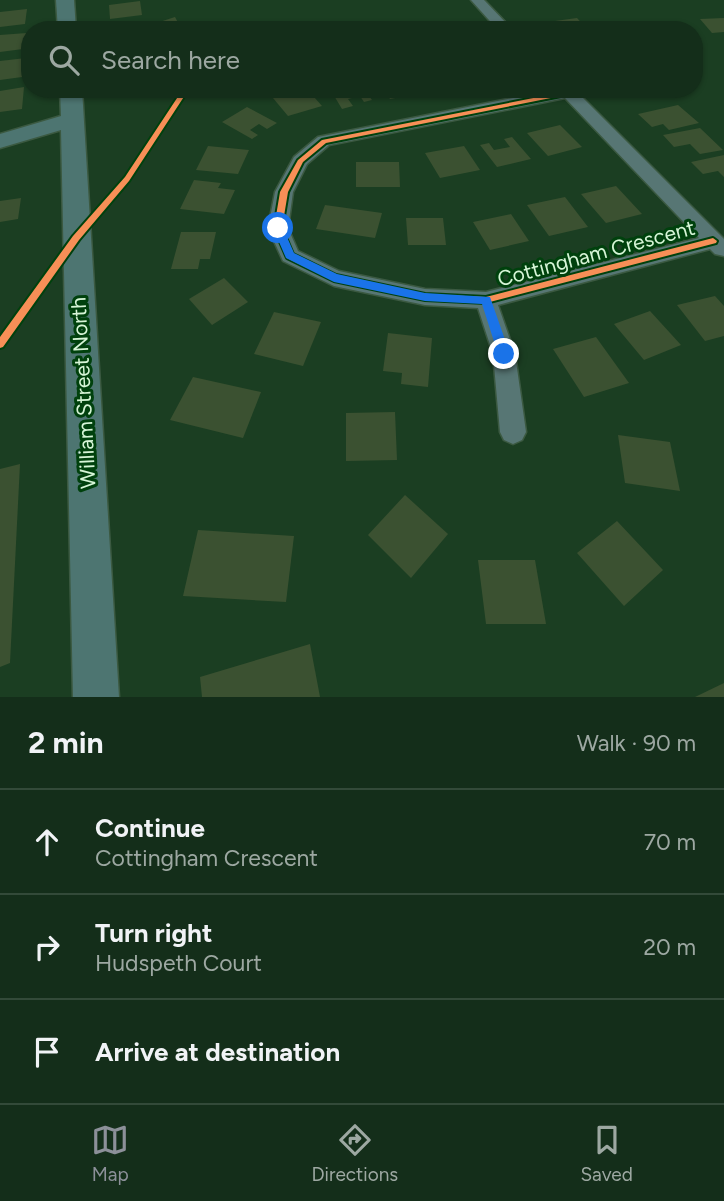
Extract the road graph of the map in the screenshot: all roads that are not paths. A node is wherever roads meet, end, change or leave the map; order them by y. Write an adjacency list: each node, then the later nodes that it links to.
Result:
1 (65, 0): 3 (street)
2 (477, 0): 4 (street)
3 (66, 21)
4 (497, 21)
5 (533, 98): 10 (street, Cottingham Crescent)
6 (574, 98): 9 (street)
7 (72, 105): 8 (street); 12 (street, William Street North)
8 (0, 141)
9 (719, 246): 10 (street, Cottingham Crescent)
10 (486, 300): 11 (street)
11 (513, 432)
12 (96, 697)

